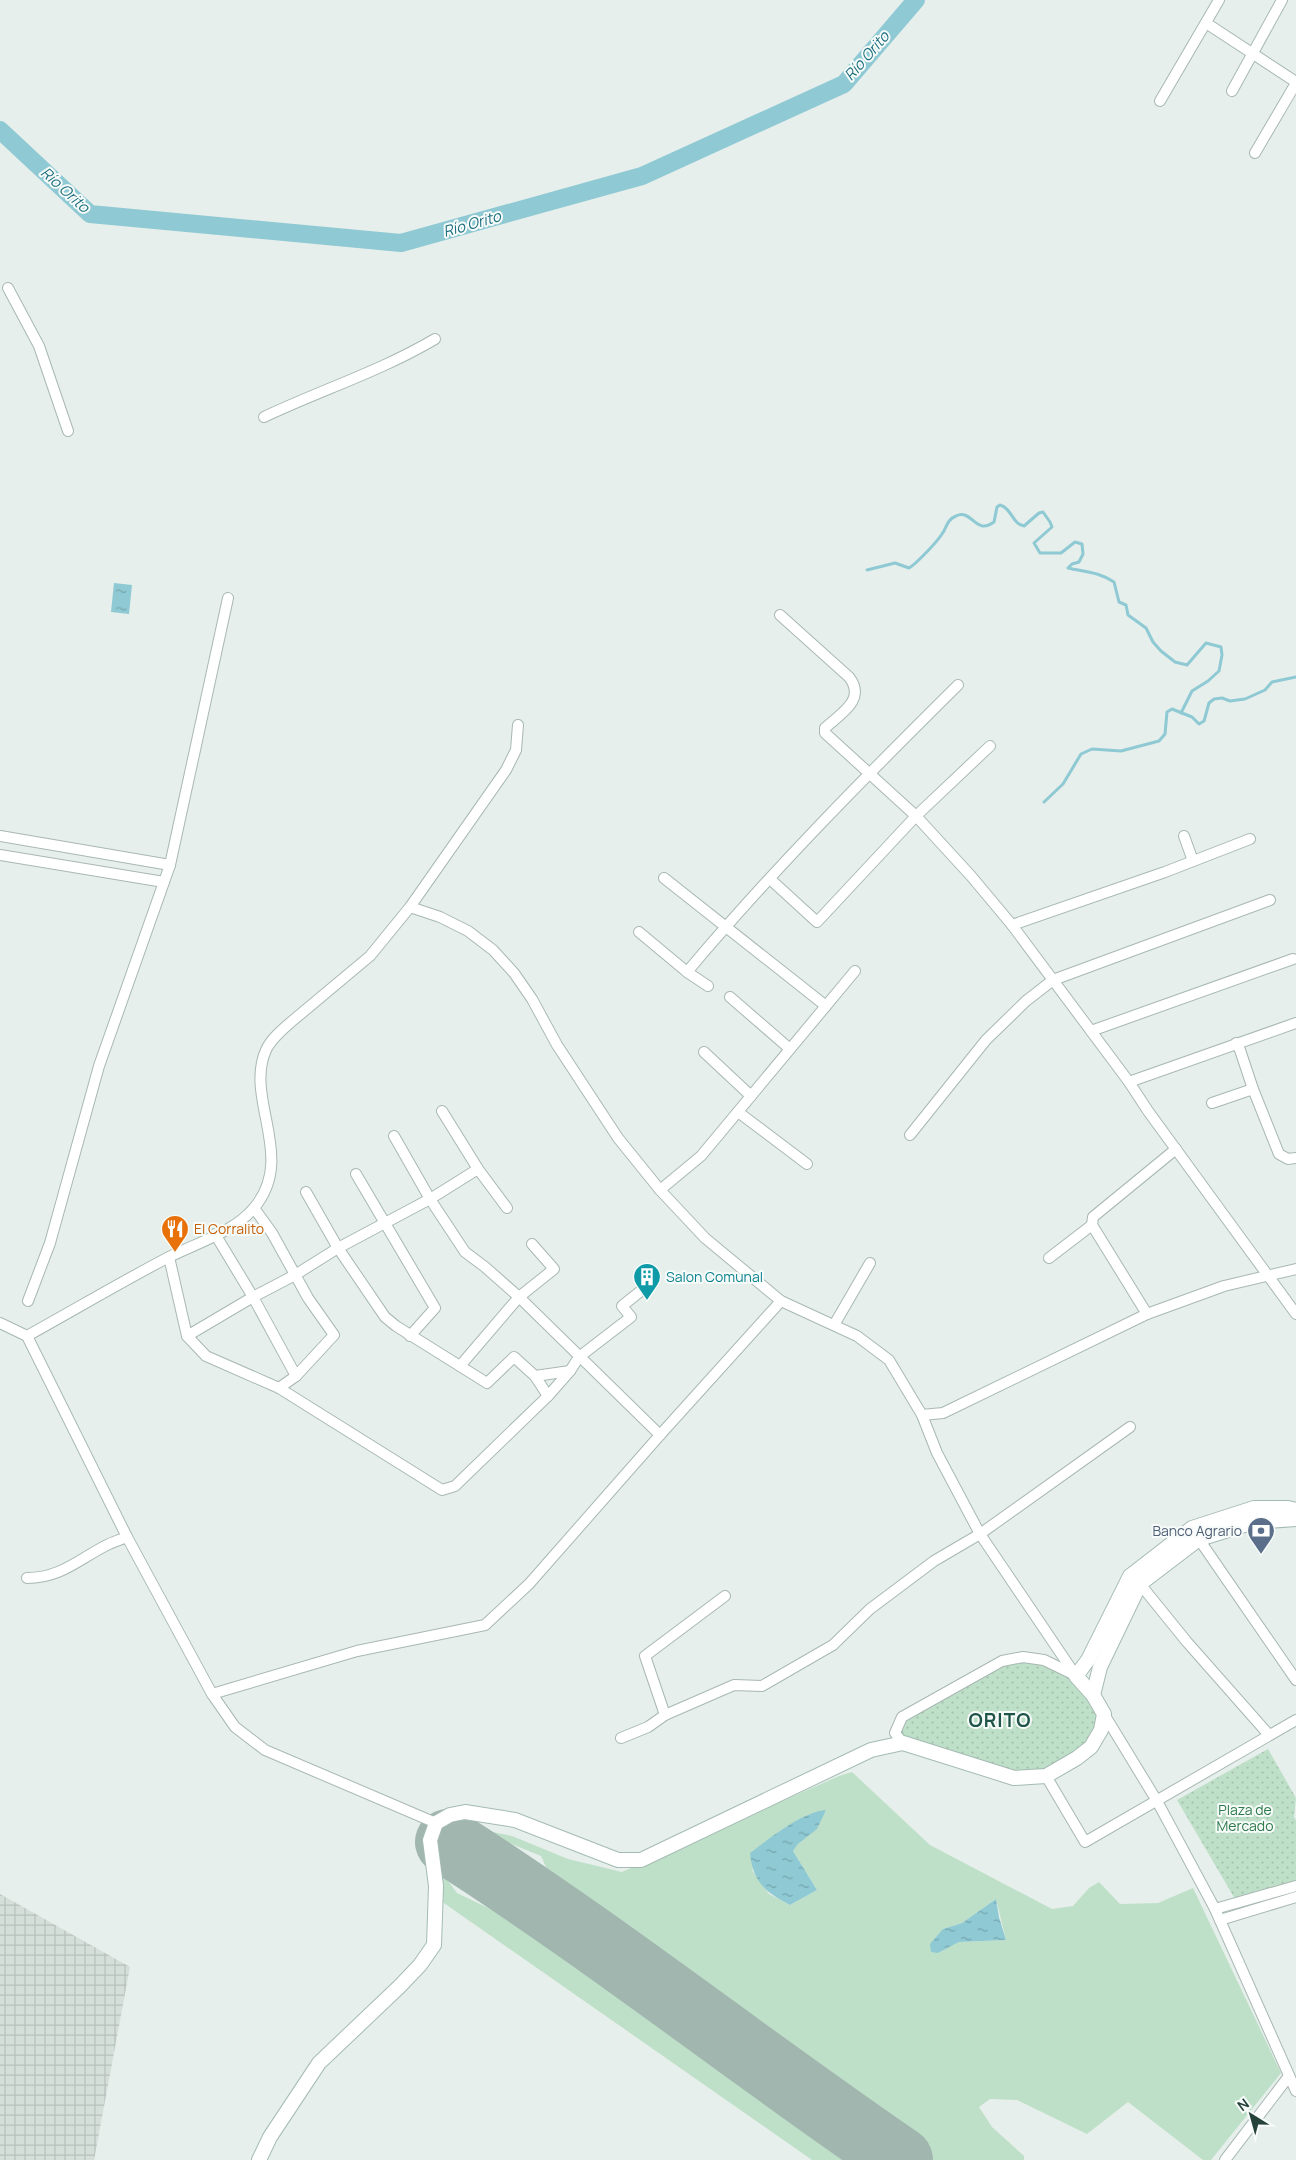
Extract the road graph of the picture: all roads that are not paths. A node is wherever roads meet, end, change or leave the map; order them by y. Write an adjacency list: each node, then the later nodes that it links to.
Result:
1 (1219, 0): 3 (street)
2 (1282, 0): 4 (street)
3 (1206, 23): 4 (street); 7 (street)
4 (1252, 52): 5 (street); 6 (street)
5 (1296, 83): 8 (street)
6 (1232, 91)
7 (1160, 101)
8 (1255, 153)
9 (8, 288): 12 (street)
10 (435, 339): 11 (street)
11 (264, 417)
12 (68, 431)
13 (228, 598): 25 (street)
14 (780, 615): 18 (street)
15 (958, 684): 18 (street)
16 (518, 725): 30 (street)
17 (990, 746): 19 (street)
18 (869, 773): 19 (street); 27 (street)
19 (916, 816): 27 (street); 31 (street)
20 (1184, 836): 24 (street)
21 (5, 837): 23 (street); 25 (street)
22 (1250, 839): 24 (street)
23 (4, 856): 28 (street)
24 (1194, 861): 31 (street)
25 (170, 865): 28 (street)
26 (664, 878): 32 (street)
27 (770, 879): 32 (street)
28 (164, 882): 78 (street)
29 (1270, 900): 37 (street)
30 (410, 907): 59 (street); 62 (street)
31 (1012, 925): 37 (street)
32 (724, 928): 36 (street); 40 (street)
33 (639, 932): 36 (street)
34 (1293, 958): 42 (street)
35 (855, 971): 40 (street)
36 (687, 972): 38 (street)
37 (1053, 980): 42 (street); 52 (street)
38 (708, 986)
39 (730, 997): 44 (street)
40 (826, 1006): 44 (street)
41 (1296, 1023): 43 (street)
42 (1091, 1031): 46 (street)
43 (1236, 1043): 46 (street); 47 (street)
44 (790, 1049): 48 (street)
45 (704, 1052): 48 (street)
46 (1130, 1082): 54 (street)
47 (1253, 1090): 49 (street); 55 (street)
48 (751, 1096): 51 (street)
49 (1212, 1103)
50 (442, 1111): 57 (street)
51 (738, 1112): 56 (street); 59 (street)
52 (910, 1135)
53 (394, 1136): 61 (street)
54 (1176, 1149): 65 (street); 74 (street)
55 (1296, 1158)
56 (807, 1164)
57 (478, 1169): 61 (street); 63 (street)
58 (356, 1174): 64 (street)
59 (660, 1190): 79 (street)
60 (306, 1192): 68 (street)
61 (430, 1199): 64 (street); 77 (street)
62 (254, 1208): 66 (street); 73 (street)
63 (507, 1208)
64 (384, 1223): 68 (street); 86 (street)
65 (1092, 1225): 70 (street); 80 (street)
66 (215, 1234): 69 (street); 76 (street)
67 (532, 1244): 77 (street)
68 (338, 1248): 73 (street); 86 (street)
69 (169, 1257): 84 (street); 85 (street)
70 (1049, 1258)
71 (870, 1263): 83 (street)
72 (1296, 1269): 74 (street)
73 (295, 1275): 76 (street); 90 (street)
74 (1266, 1275): 80 (street); 81 (street)
75 (647, 1286): 87 (street)
76 (253, 1297): 85 (street); 90 (street)
77 (519, 1298): 87 (street); 88 (street)
78 (28, 1301)
79 (781, 1301): 83 (street); 96 (street)
80 (1147, 1314): 94 (street)
81 (1296, 1314)
82 (0, 1323): 84 (street)
83 (834, 1325): 94 (street)
84 (27, 1336): 101 (street)
85 (187, 1336): 92 (street)
86 (410, 1336): 88 (street)
87 (579, 1357): 89 (street); 96 (street)
88 (460, 1366): 91 (street)
89 (570, 1371): 91 (street); 93 (street)
90 (296, 1376): 92 (street)
91 (536, 1376): 93 (street)
92 (279, 1388): 93 (street)
93 (548, 1396)
94 (922, 1415): 100 (street)
95 (1130, 1426): 100 (street)
96 (660, 1435): 107 (street)
97 (1296, 1510): 99 (main road)
98 (1296, 1519): 99 (main road)
99 (1195, 1533): 103 (main road); 105 (main road); 106 (street)
100 (980, 1534): 105 (street); 110 (street)
101 (127, 1537): 102 (street); 107 (street)
102 (27, 1578)
103 (1140, 1584): 108 (main road); 112 (street)
104 (725, 1596): 110 (street)
105 (1076, 1676): 108 (main road); 114 (street)
106 (1296, 1680)
107 (212, 1694): 117 (street)
108 (1093, 1695): 109 (main road)
109 (1104, 1714): 115 (main road); 116 (street)
110 (665, 1715): 113 (street)
111 (1296, 1720): 112 (street)
112 (1269, 1735): 116 (street)
113 (621, 1738)
114 (903, 1743): 115 (main road); 117 (main road)
115 (1046, 1776): 116 (street)
116 (1157, 1801): 120 (street)
117 (436, 1823): 124 (main road)
118 (1296, 1886): 120 (street)
119 (1296, 1897): 121 (street)
120 (1215, 1909): 121 (street)
121 (1220, 1920): 122 (street)
122 (1289, 2076): 123 (street); 125 (street)
123 (1296, 2091)
124 (259, 2160)
125 (1225, 2160)

